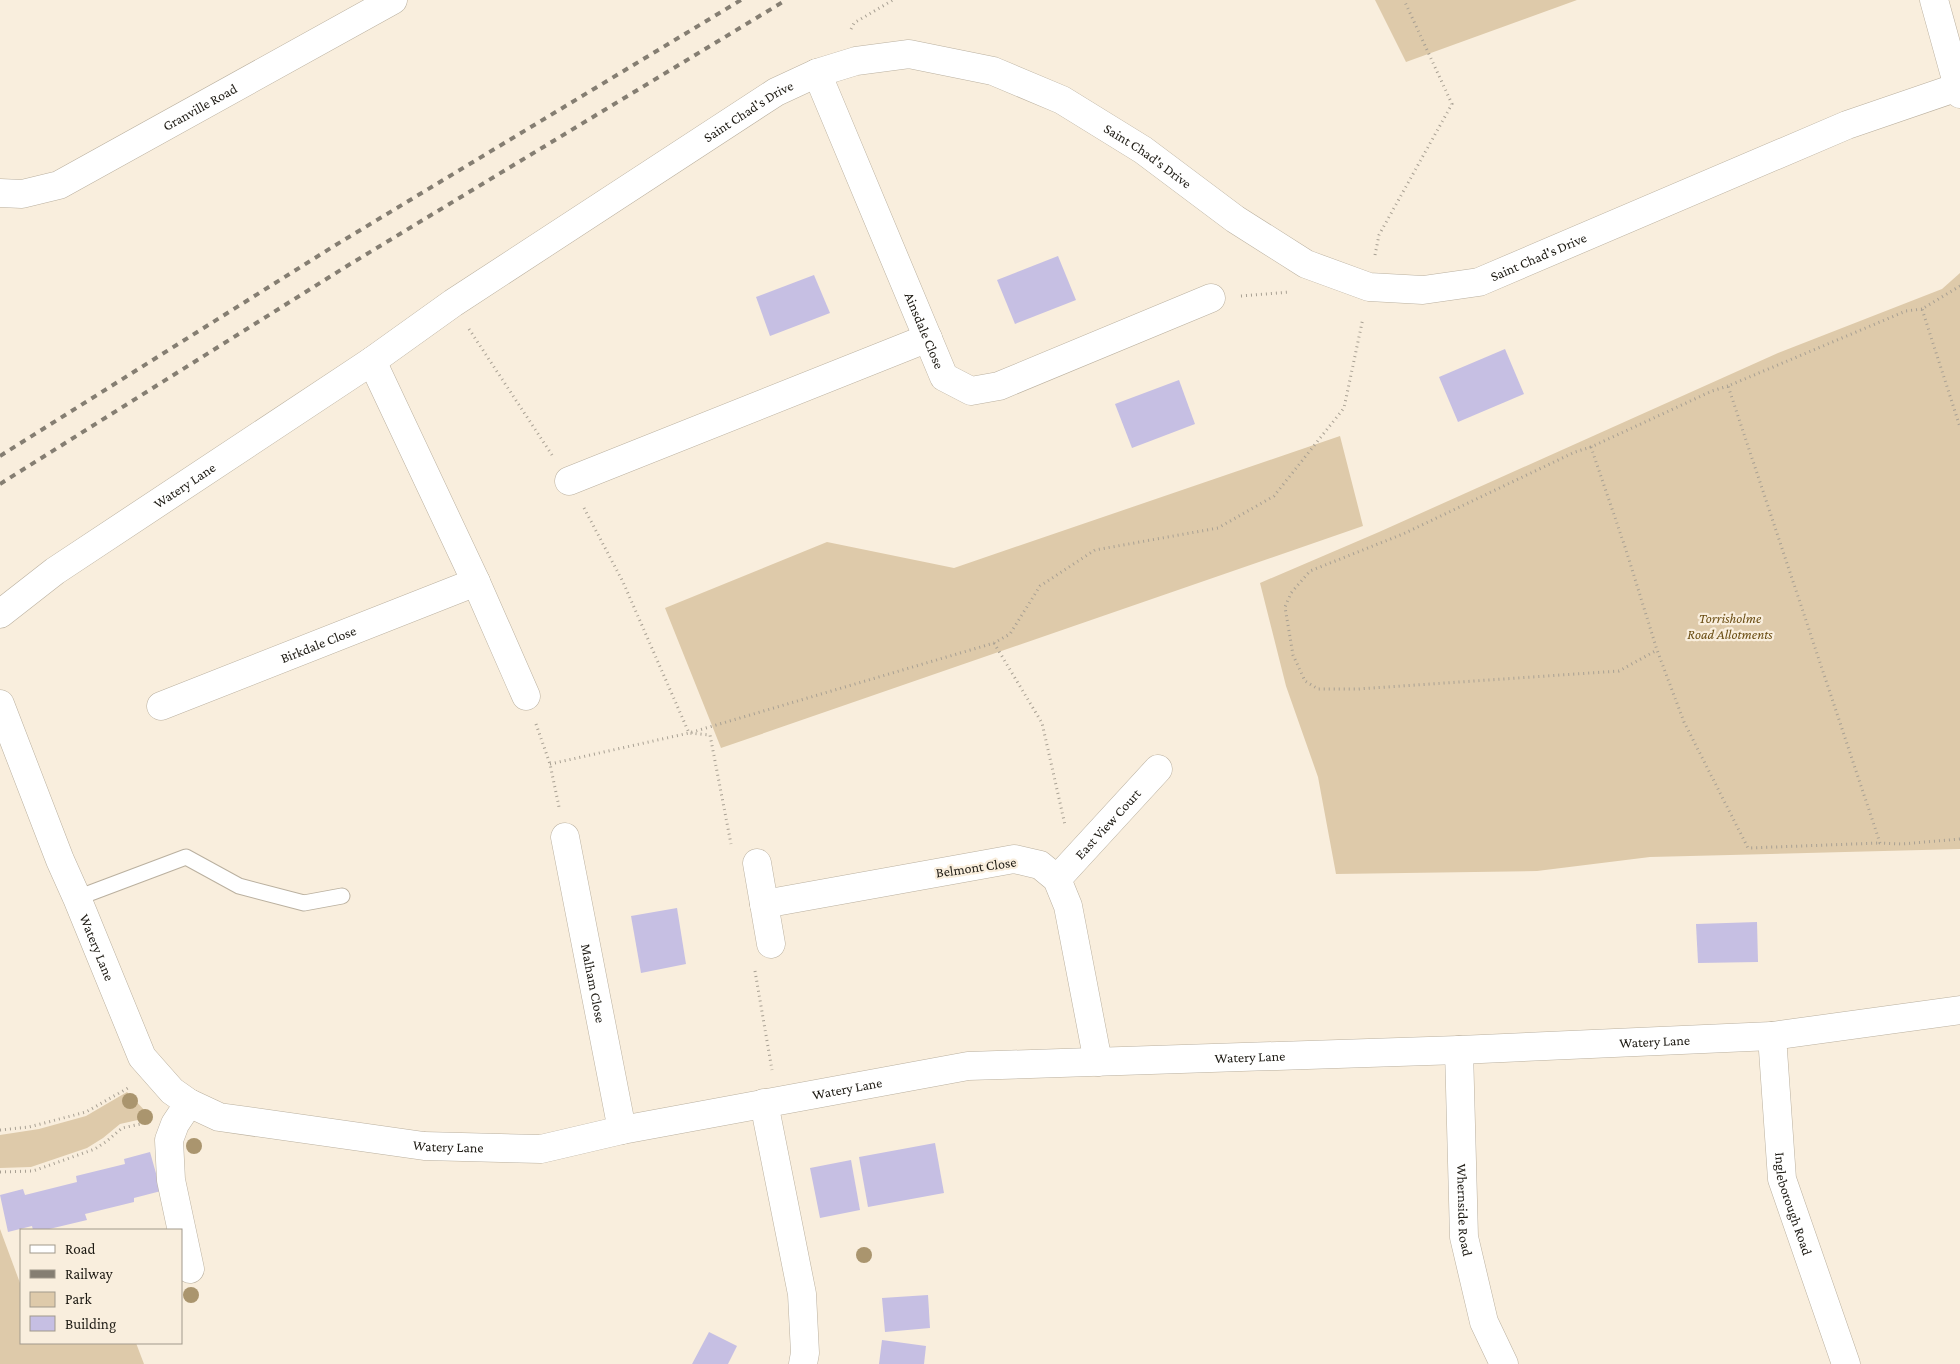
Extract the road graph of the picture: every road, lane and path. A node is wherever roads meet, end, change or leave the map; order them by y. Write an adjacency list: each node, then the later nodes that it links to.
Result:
1 (393, 0): 6 (street, Granville Road)
2 (1404, 0): 9 (path)
3 (1934, 0): 5 (street)
4 (817, 73): 7 (street, Saint Chad's Drive); 11 (street, Saint Chad's Drive); 13 (street, Ainsdale Close)
5 (1959, 91): 9 (street, Saint Chad's Drive)
6 (0, 194)
7 (1306, 264): 9 (street, Saint Chad's Drive); 10 (path)
8 (1960, 286): 12 (path)
9 (1370, 287): 21 (path)
10 (1211, 298): 13 (street, Ainsdale Close)
11 (453, 303): 14 (street, Saint Chad's Drive); 18 (path)
12 (1922, 309): 15 (path); 16 (path)
13 (928, 338): 18 (street)
14 (372, 360): 19 (street); 20 (street, Watery Lane)
15 (1728, 386): 17 (path); 32 (path)
16 (1960, 427)
17 (1590, 447): 22 (path); 22 (path)
18 (570, 481): 26 (path)
19 (476, 582): 23 (street); 25 (street, Birkdale Close)
20 (0, 614)
21 (994, 643): 26 (path); 29 (path)
22 (1657, 650): 32 (path)
23 (526, 696): 27 (path)
24 (0, 704): 37 (street, Watery Lane)
25 (161, 706)
26 (689, 733): 27 (path); 33 (path)
27 (550, 764): 30 (path)
28 (1158, 769): 35 (street, East View Court)
29 (1065, 827)
30 (565, 837): 50 (street, Malham Close)
31 (1960, 839): 32 (path)
32 (1880, 843)
33 (733, 850)
34 (757, 863): 38 (street)
35 (1057, 879): 38 (street, Belmont Close); 43 (street)
36 (342, 896): 37 (lane)
37 (77, 898): 46 (street, Watery Lane)
38 (764, 904): 39 (street)
39 (763, 954): 44 (path)
40 (1960, 1010): 41 (street, Watery Lane)
41 (1772, 1036): 42 (street, Watery Lane); 57 (street, Ingleborough Road)
42 (1459, 1050): 43 (street, Watery Lane); 56 (street, Whernside Road)
43 (1098, 1062): 47 (street, Watery Lane)
44 (774, 1077)
45 (132, 1085): 49 (path)
46 (189, 1103): 50 (street, Watery Lane); 52 (street)
47 (764, 1103): 50 (street, Watery Lane); 55 (street)
48 (148, 1122): 51 (path)
49 (0, 1130)
50 (622, 1130)
51 (0, 1172)
52 (181, 1229)
53 (182, 1232): 54 (street)
54 (190, 1269)
55 (803, 1364)
56 (1504, 1364)
57 (1846, 1364)

